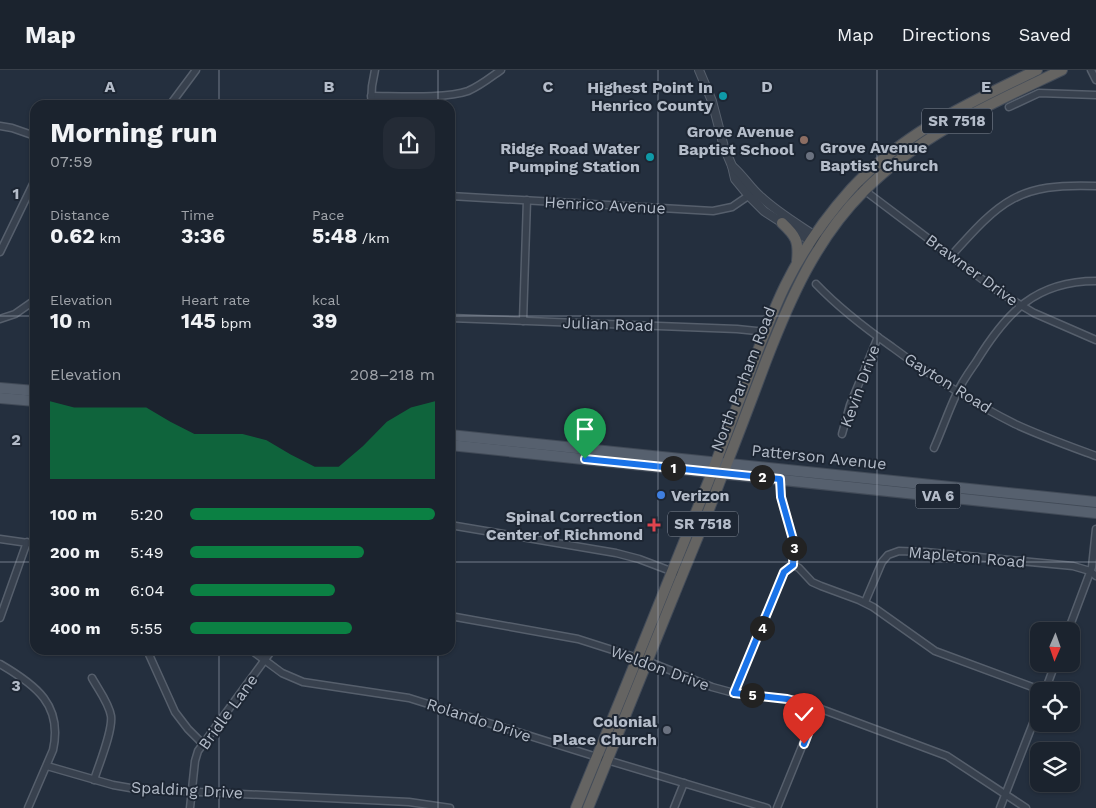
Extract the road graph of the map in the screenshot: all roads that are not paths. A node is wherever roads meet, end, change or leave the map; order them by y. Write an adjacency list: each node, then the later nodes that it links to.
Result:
1 (196, 70): 11 (street)
2 (375, 70): 10 (street)
3 (501, 70): 10 (street)
4 (699, 70): 19 (street)
5 (1037, 70): 17 (highway, North Parham Road / SR 7518)
6 (1062, 70): 17 (highway, North Parham Road / SR 7518)
7 (1091, 70): 8 (street)
8 (1096, 80)
9 (1096, 95): 13 (street)
10 (372, 96): 12 (street)
11 (174, 100)
12 (372, 100)
13 (1009, 108)
14 (0, 126): 15 (street)
15 (30, 134)
16 (1096, 186): 25 (street)
17 (860, 187): 23 (highway, North Parham Road / SR 7518); 25 (street, Brawner Drive)
18 (30, 190): 24 (street)
19 (752, 194): 21 (street, Henrico Avenue); 22 (street); 23 (street)
20 (455, 196): 21 (street, Henrico Avenue)
21 (527, 200): 34 (street)
22 (782, 223): 23 (street); 26 (highway)
23 (817, 241): 26 (highway, North Parham Road / SR 7518); 35 (highway, North Parham Road / SR 7518)
24 (0, 252)
25 (951, 256): 31 (street, Brawner Drive)
26 (797, 262): 29 (highway, North Parham Road / SR 7518)
27 (1096, 281): 31 (street)
28 (816, 284): 37 (street, Gayton Road)
29 (778, 301): 35 (highway); 36 (highway, North Parham Road / SR 7518)
30 (30, 304): 33 (street)
31 (1020, 305): 38 (street, Brawner Drive); 41 (street)
32 (455, 318): 34 (street, Julian Road)
33 (0, 320)
34 (523, 321): 36 (street, Julian Road)
35 (778, 330): 50 (highway, North Parham Road / SR 7518)
36 (766, 332): 49 (highway, North Parham Road / SR 7518)
37 (878, 337): 41 (street, Gayton Road); 44 (street, Kevin Drive)
38 (1096, 340)
39 (0, 388): 40 (main road)
40 (30, 391)
41 (957, 392): 47 (street); 48 (street, Gayton Road)
42 (0, 398): 43 (main road)
43 (30, 401)
44 (842, 434)
45 (455, 436): 49 (main road, Patterson Avenue / VA 6)
46 (455, 445): 49 (main road, Patterson Avenue / VA 6)
47 (934, 448)
48 (1096, 456)
49 (714, 467): 50 (main road, Patterson Avenue / VA 6); 60 (highway, North Parham Road / SR 7518)
50 (725, 468): 51 (main road, Patterson Avenue / VA 6); 52 (main road, Patterson Avenue / VA 6); 62 (highway, North Parham Road / SR 7518)
51 (780, 479): 53 (main road, Patterson Avenue / VA 6); 59 (street)
52 (1096, 502)
53 (1096, 513)
54 (455, 526): 60 (street)
55 (1096, 529): 61 (street)
56 (0, 539): 57 (street)
57 (27, 542): 58 (street); 66 (street)
58 (30, 543)
59 (793, 565): 64 (street); 77 (street)
60 (672, 571): 62 (street); 71 (highway, North Parham Road / SR 7518)
61 (1090, 571): 63 (street, Mapleton Road); 64 (street, Mapleton Road); 67 (street)
62 (682, 575): 73 (highway, North Parham Road / SR 7518)
63 (1096, 576)
64 (865, 602): 76 (street)
65 (455, 617): 71 (street, Weldon Drive)
66 (0, 618)
67 (1071, 622)
68 (149, 655): 80 (street)
69 (258, 655): 72 (street, Rolando Drive)
70 (268, 655): 72 (street, Bridle Lane)
71 (636, 658): 73 (street, Weldon Drive); 81 (highway, North Parham Road / SR 7518)
72 (265, 660): 80 (street, Bridle Lane); 81 (street, Rolando Drive)
73 (647, 661): 77 (street, Weldon Drive); 81 (highway, North Parham Road / SR 7518)
74 (0, 664): 82 (street)
75 (92, 678): 83 (street)
76 (1030, 686)
77 (734, 693): 78 (street, Weldon Drive)
78 (818, 707): 86 (street, Weldon Drive); 94 (street)
79 (1030, 731): 86 (street)
80 (203, 744): 85 (street, Bridle Lane)
81 (602, 759): 84 (street, Rolando Drive); 90 (highway, North Parham Road / SR 7518); 91 (highway, North Parham Road / SR 7518)
82 (47, 766): 83 (street, Spalding Drive); 87 (street)
83 (94, 780): 85 (street, Spalding Drive)
84 (684, 783): 92 (street); 93 (street, Rolando Drive)
85 (191, 791): 88 (street, Bridle Lane); 89 (street, Spalding Drive)
86 (1006, 793): 95 (street); 96 (street, Weldon Drive)
87 (28, 808)
88 (190, 808)
89 (450, 808)
90 (576, 808)
91 (588, 808)
92 (674, 808)
93 (768, 808)
94 (777, 808)
95 (1000, 808)
96 (1026, 808)

